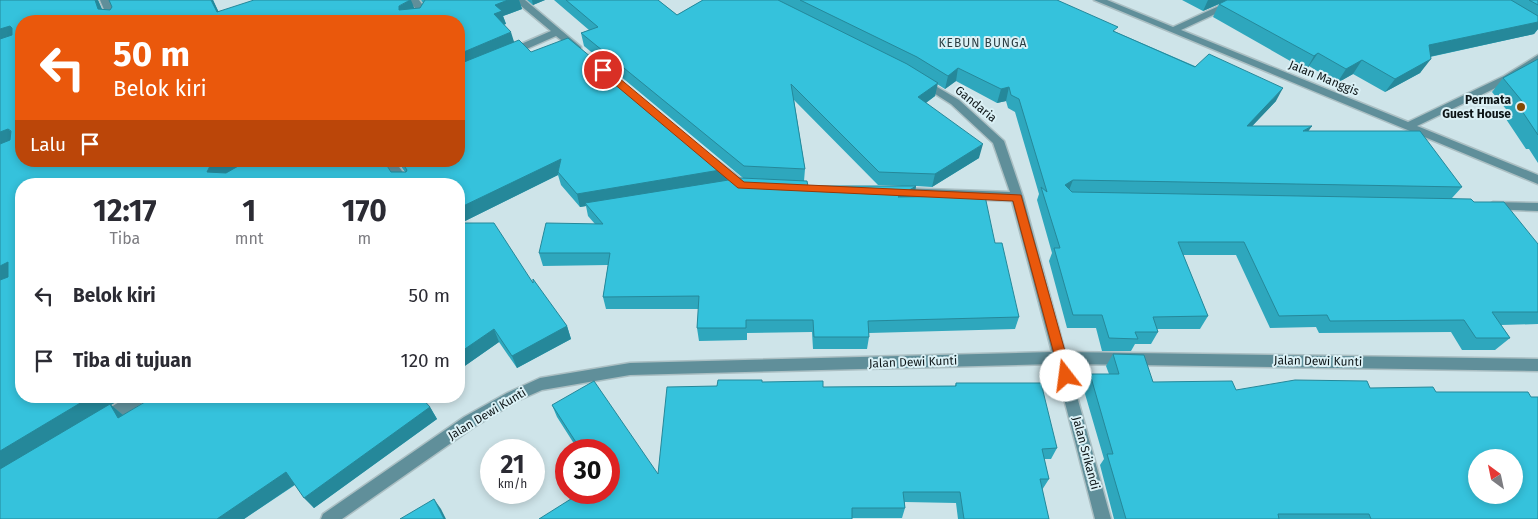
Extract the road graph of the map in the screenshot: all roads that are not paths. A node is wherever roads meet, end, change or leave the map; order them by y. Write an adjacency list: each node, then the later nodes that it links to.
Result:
1 (105, 0): 6 (street)
2 (414, 0): 7 (street)
3 (519, 0): 9 (street)
4 (1099, 0): 8 (street, Jalan Manggis)
5 (1240, 0): 8 (street)
6 (111, 15)
7 (422, 15)
8 (1174, 30): 14 (street, Jalan Manggis)
9 (557, 32): 10 (street); 12 (street)
10 (588, 57)
11 (1538, 58): 14 (street)
12 (495, 59)
13 (910, 74): 23 (street, Gandaria)
14 (1409, 126): 18 (street, Jalan Manggis)
15 (703, 153): 19 (street)
16 (393, 167): 17 (street)
17 (401, 178)
18 (1538, 180)
19 (741, 185): 20 (street); 21 (street)
20 (761, 186)
21 (723, 188)
22 (889, 192): 23 (street)
23 (1017, 197): 26 (street, Gandaria)
24 (1479, 206): 25 (street)
25 (1538, 207)
26 (1061, 358): 27 (street, Jalan Dewi Kunti); 30 (street, Jalan Dewi Kunti); 31 (street, Jalan Srikandi)
27 (1538, 365)
28 (130, 403): 29 (street)
29 (92, 426)
30 (329, 519)
31 (1103, 519)

